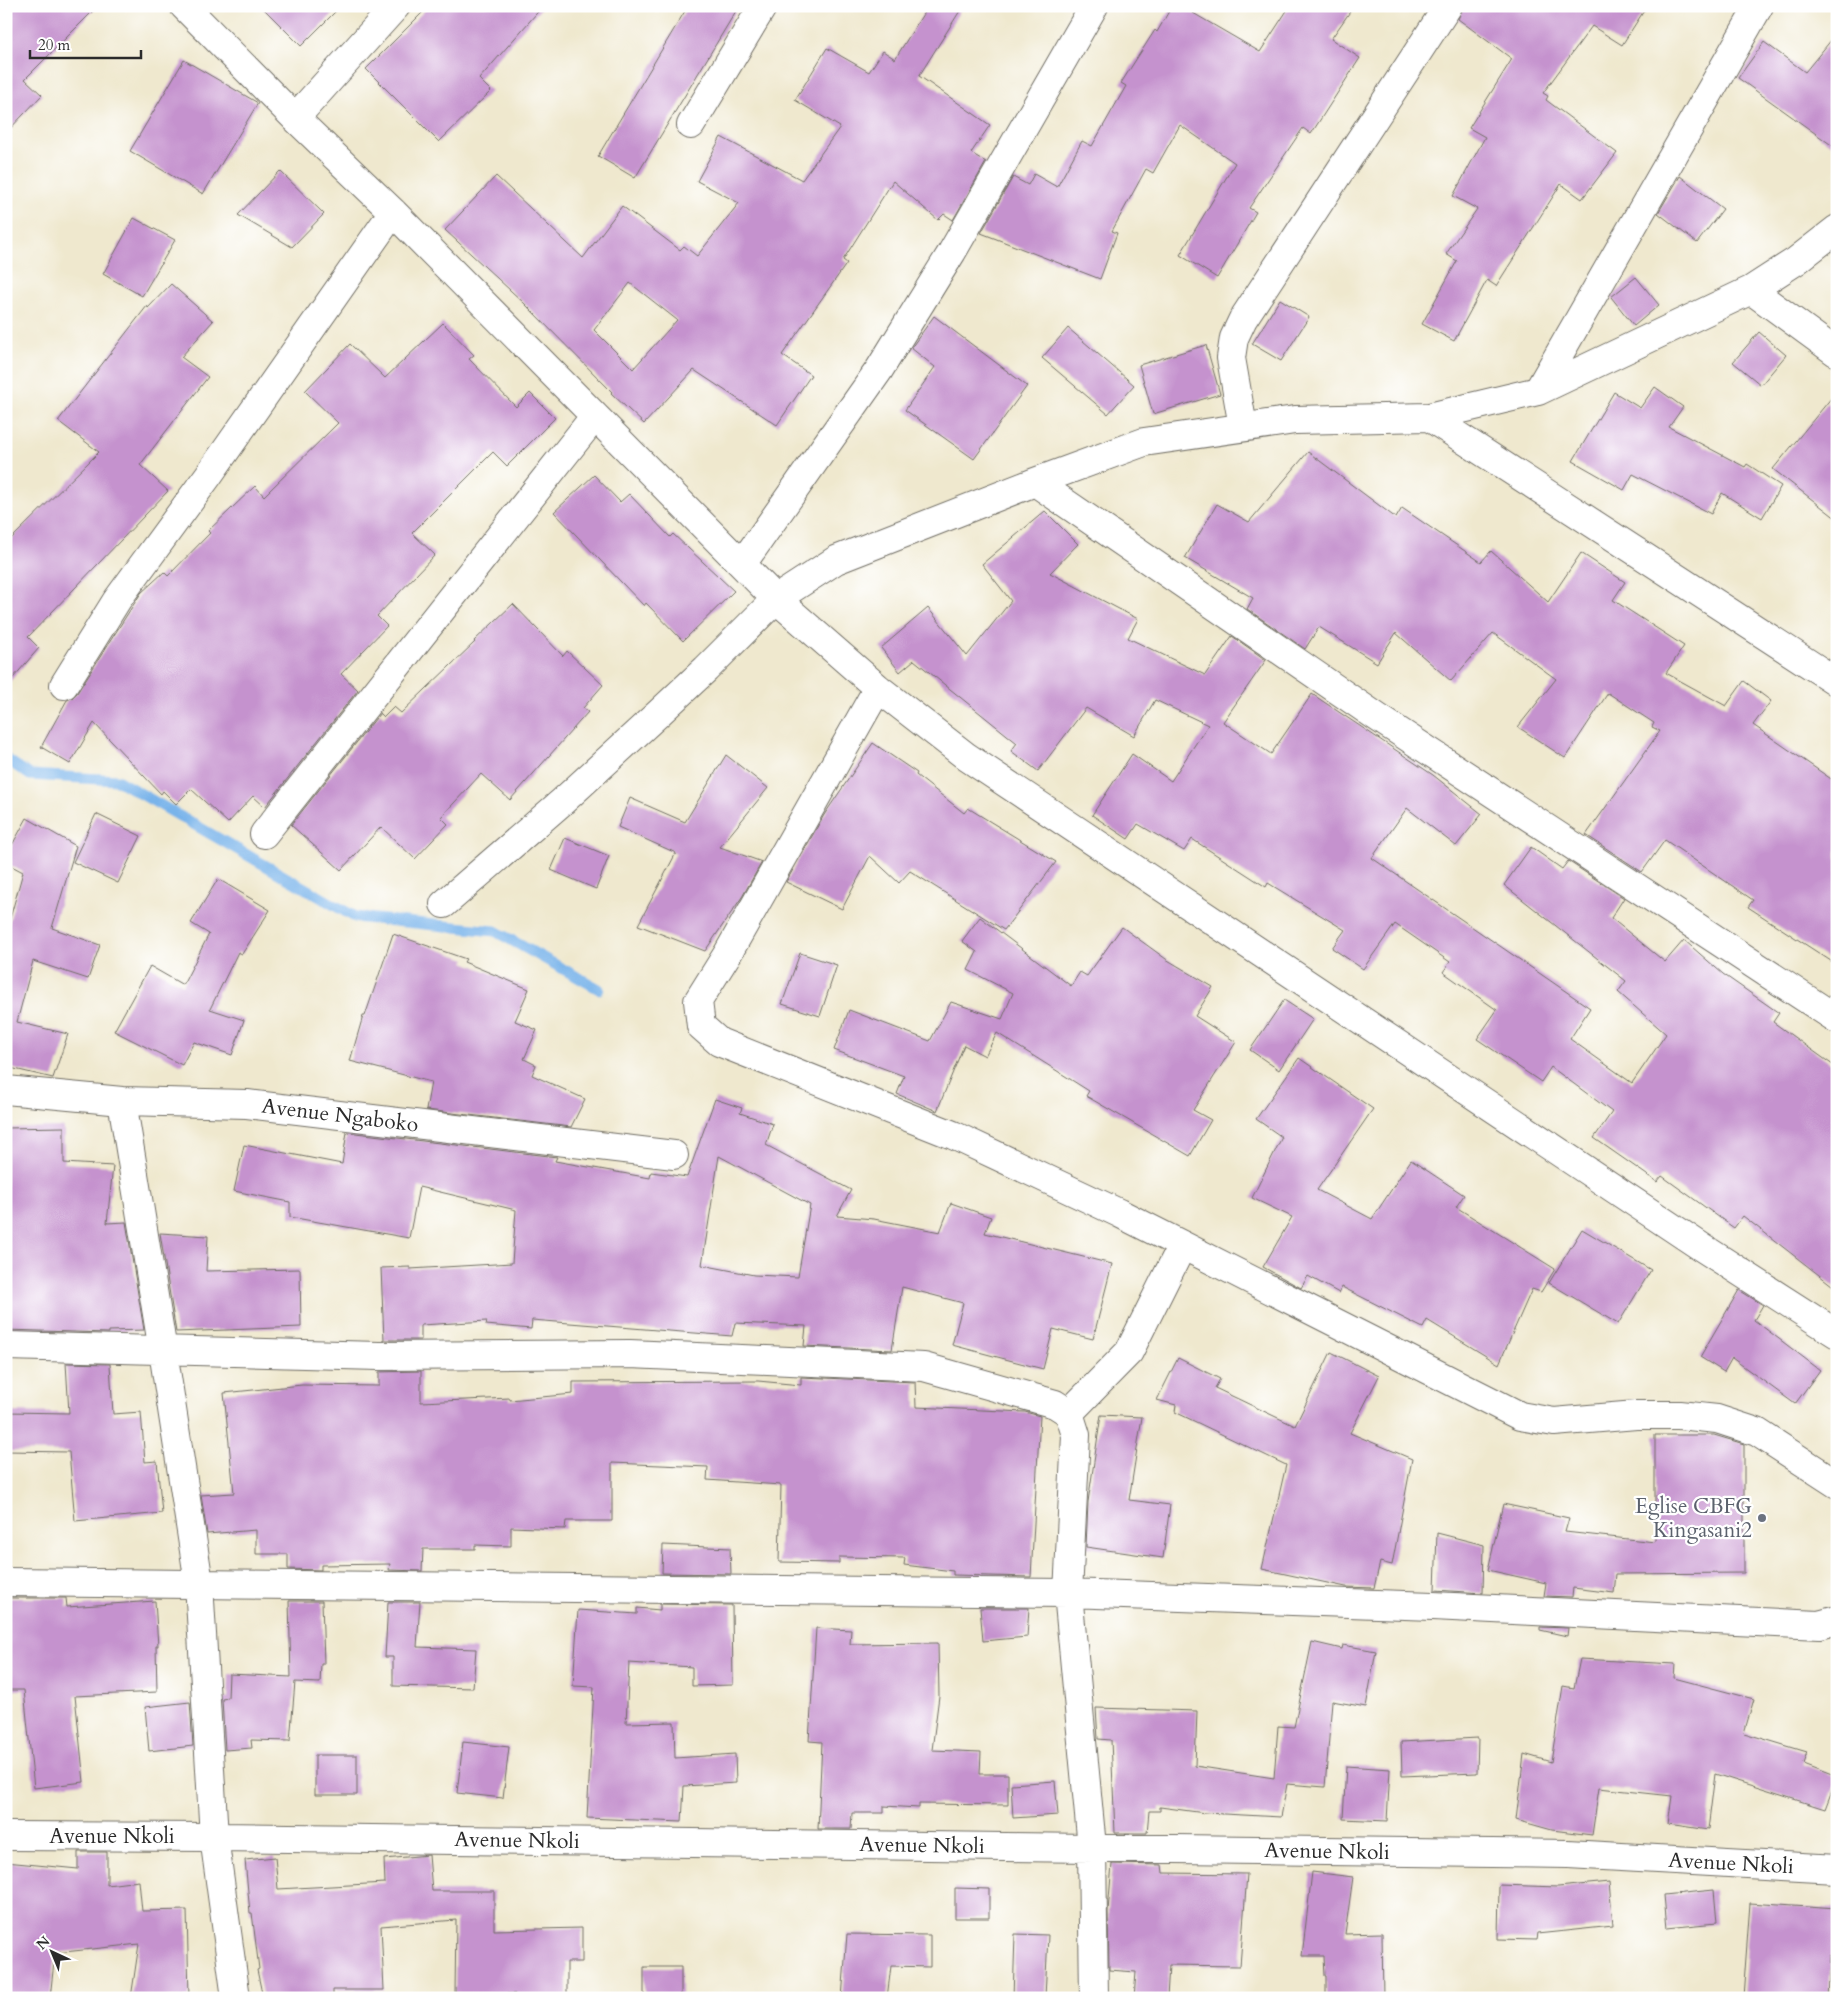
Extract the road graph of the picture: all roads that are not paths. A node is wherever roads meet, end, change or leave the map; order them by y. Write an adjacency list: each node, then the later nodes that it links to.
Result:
1 (184, 6): 7 (street)
2 (396, 6): 7 (street)
3 (762, 6): 8 (street)
4 (1094, 6): 18 (street)
5 (1448, 6): 16 (street)
6 (1759, 6): 13 (street)
7 (295, 118): 9 (street)
8 (691, 124)
9 (393, 212): 14 (street); 21 (street)
10 (1837, 229): 11 (street)
11 (1751, 290): 12 (street); 13 (street)
12 (1837, 353)
13 (1538, 391): 15 (street)
14 (595, 416): 18 (street); 23 (street)
15 (1429, 417): 16 (street); 20 (street)
16 (1243, 427): 17 (street)
17 (1035, 482): 19 (street); 25 (street)
18 (742, 564): 19 (street)
19 (776, 599): 22 (street); 24 (street)
20 (1837, 682)
21 (64, 685)
22 (878, 688): 29 (street); 30 (street)
23 (264, 834)
24 (444, 904)
25 (1837, 1018)
26 (6, 1090): 27 (street, Avenue Ngaboko)
27 (122, 1101): 28 (street, Avenue Ngaboko); 32 (street)
28 (674, 1155)
29 (1182, 1246): 33 (street); 34 (street)
30 (1837, 1334)
31 (6, 1346): 32 (street)
32 (164, 1351): 33 (street); 36 (street)
33 (1069, 1413): 37 (street)
34 (1837, 1484)
35 (6, 1582): 36 (street)
36 (199, 1583): 37 (street); 40 (street)
37 (1068, 1593): 38 (street); 41 (street)
38 (1837, 1620)
39 (6, 1836): 40 (street, Avenue Nkoli)
40 (214, 1837): 41 (street, Avenue Nkoli); 43 (street)
41 (1092, 1847): 42 (street, Avenue Nkoli); 44 (street)
42 (1837, 1869)
43 (236, 1998)
44 (1094, 1998)

